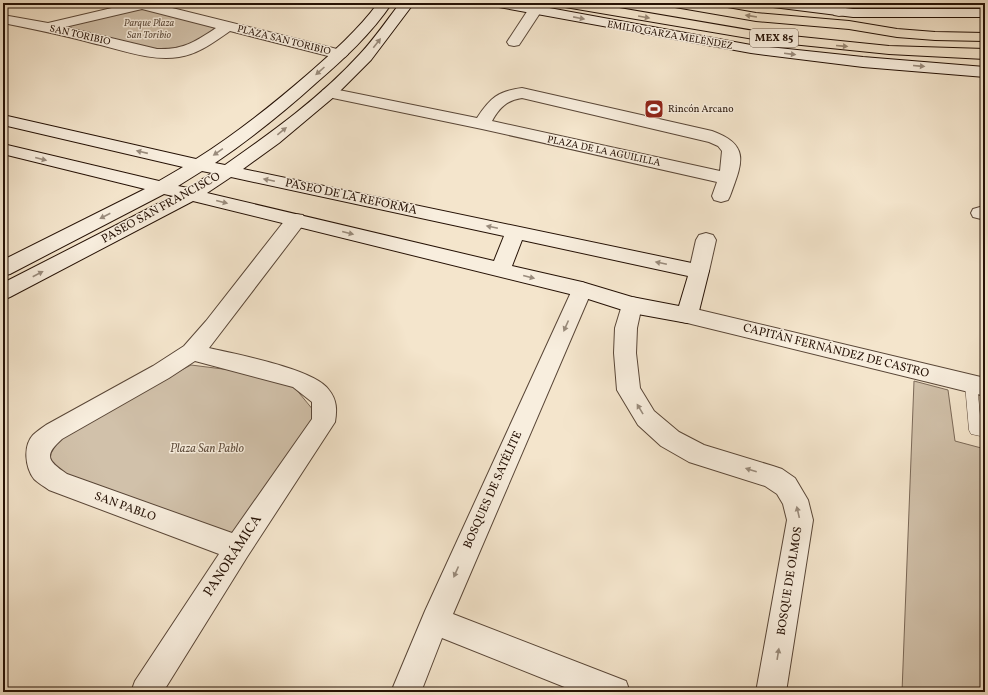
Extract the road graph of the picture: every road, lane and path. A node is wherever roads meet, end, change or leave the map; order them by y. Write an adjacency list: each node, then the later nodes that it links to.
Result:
1 (385, 3): 19 (street, PASEO SAN FRANCISCO)
2 (407, 3): 22 (street, PASEO SAN FRANCISCO, one-way to 2)
3 (499, 3): 9 (street, EMILIO GARZA MELÉNDEZ)
4 (564, 3): 20 (highway, MEX 85, one-way to 20)
5 (675, 3): 13 (highway, MEX 85, one-way to 5)
6 (773, 3): 8 (street)
7 (144, 4): 14 (street, PLAZA SAN TORIBIO); 15 (street)
8 (839, 7): 10 (street)
9 (535, 10): 17 (street); 21 (street, EMILIO GARZA MELÉNDEZ, one-way to 21)
10 (985, 13)
11 (3, 19): 15 (street, SAN TORIBIO)
12 (985, 24): 13 (highway)
13 (849, 25): 16 (highway, MEX 85)
14 (228, 26): 18 (street, PLAZA SAN TORIBIO); 19 (street, PLAZA SAN TORIBIO)
15 (47, 27): 18 (street, SAN TORIBIO)
16 (985, 37)
17 (514, 42)
18 (157, 54)
19 (340, 54): 26 (street, PASEO SAN FRANCISCO, one-way to 26)
20 (985, 54)
21 (985, 72)
22 (329, 93): 24 (street, PLAZA DE LA AGUILILLA); 27 (street, PASEO SAN FRANCISCO, one-way to 22)
23 (3, 120): 26 (street, PASEO DE LA REFORMA, one-way to 23)
24 (482, 124): 28 (street, PLAZA DE LA AGUILILLA); 28 (street)
25 (3, 150): 29 (street, one-way to 29)
26 (199, 165): 27 (street, PASEO DE LA REFORMA); 29 (street, PASEO SAN FRANCISCO)
27 (228, 171): 30 (street, PASEO SAN FRANCISCO); 33 (street, PASEO DE LA REFORMA, one-way to 27)
28 (727, 178): 31 (street)
29 (160, 188): 30 (street); 35 (street, PASEO SAN FRANCISCO, one-way to 35)
30 (190, 194): 32 (street, one-way to 32); 39 (street, PASEO SAN FRANCISCO, one-way to 30)
31 (721, 196)
32 (296, 220): 36 (street, one-way to 36); 42 (street)
33 (516, 232): 36 (street); 37 (street, PASEO DE LA REFORMA, one-way to 33)
34 (706, 240): 37 (street)
35 (3, 269)
36 (500, 270): 38 (street, one-way to 38)
37 (699, 271): 41 (street)
38 (582, 290): 40 (street); 46 (street, BOSQUES DE SATÉLITE, one-way to 46)
39 (3, 292)
40 (632, 305): 41 (street); 50 (street, BOSQUE DE OLMOS, one-way to 40)
41 (688, 315): 43 (street, CAPITÁN FERNÁNDEZ DE CASTRO)
42 (192, 352): 45 (street, PANORÁMICA); 45 (street, SAN PABLO)
43 (978, 385): 44 (lane)
44 (985, 432)
45 (238, 548): 47 (street, PANORÁMICA)
46 (435, 621): 48 (street, BOSQUES DE SATÉLITE); 49 (street)
47 (146, 692)
48 (406, 692)
49 (615, 692)
50 (772, 692)

